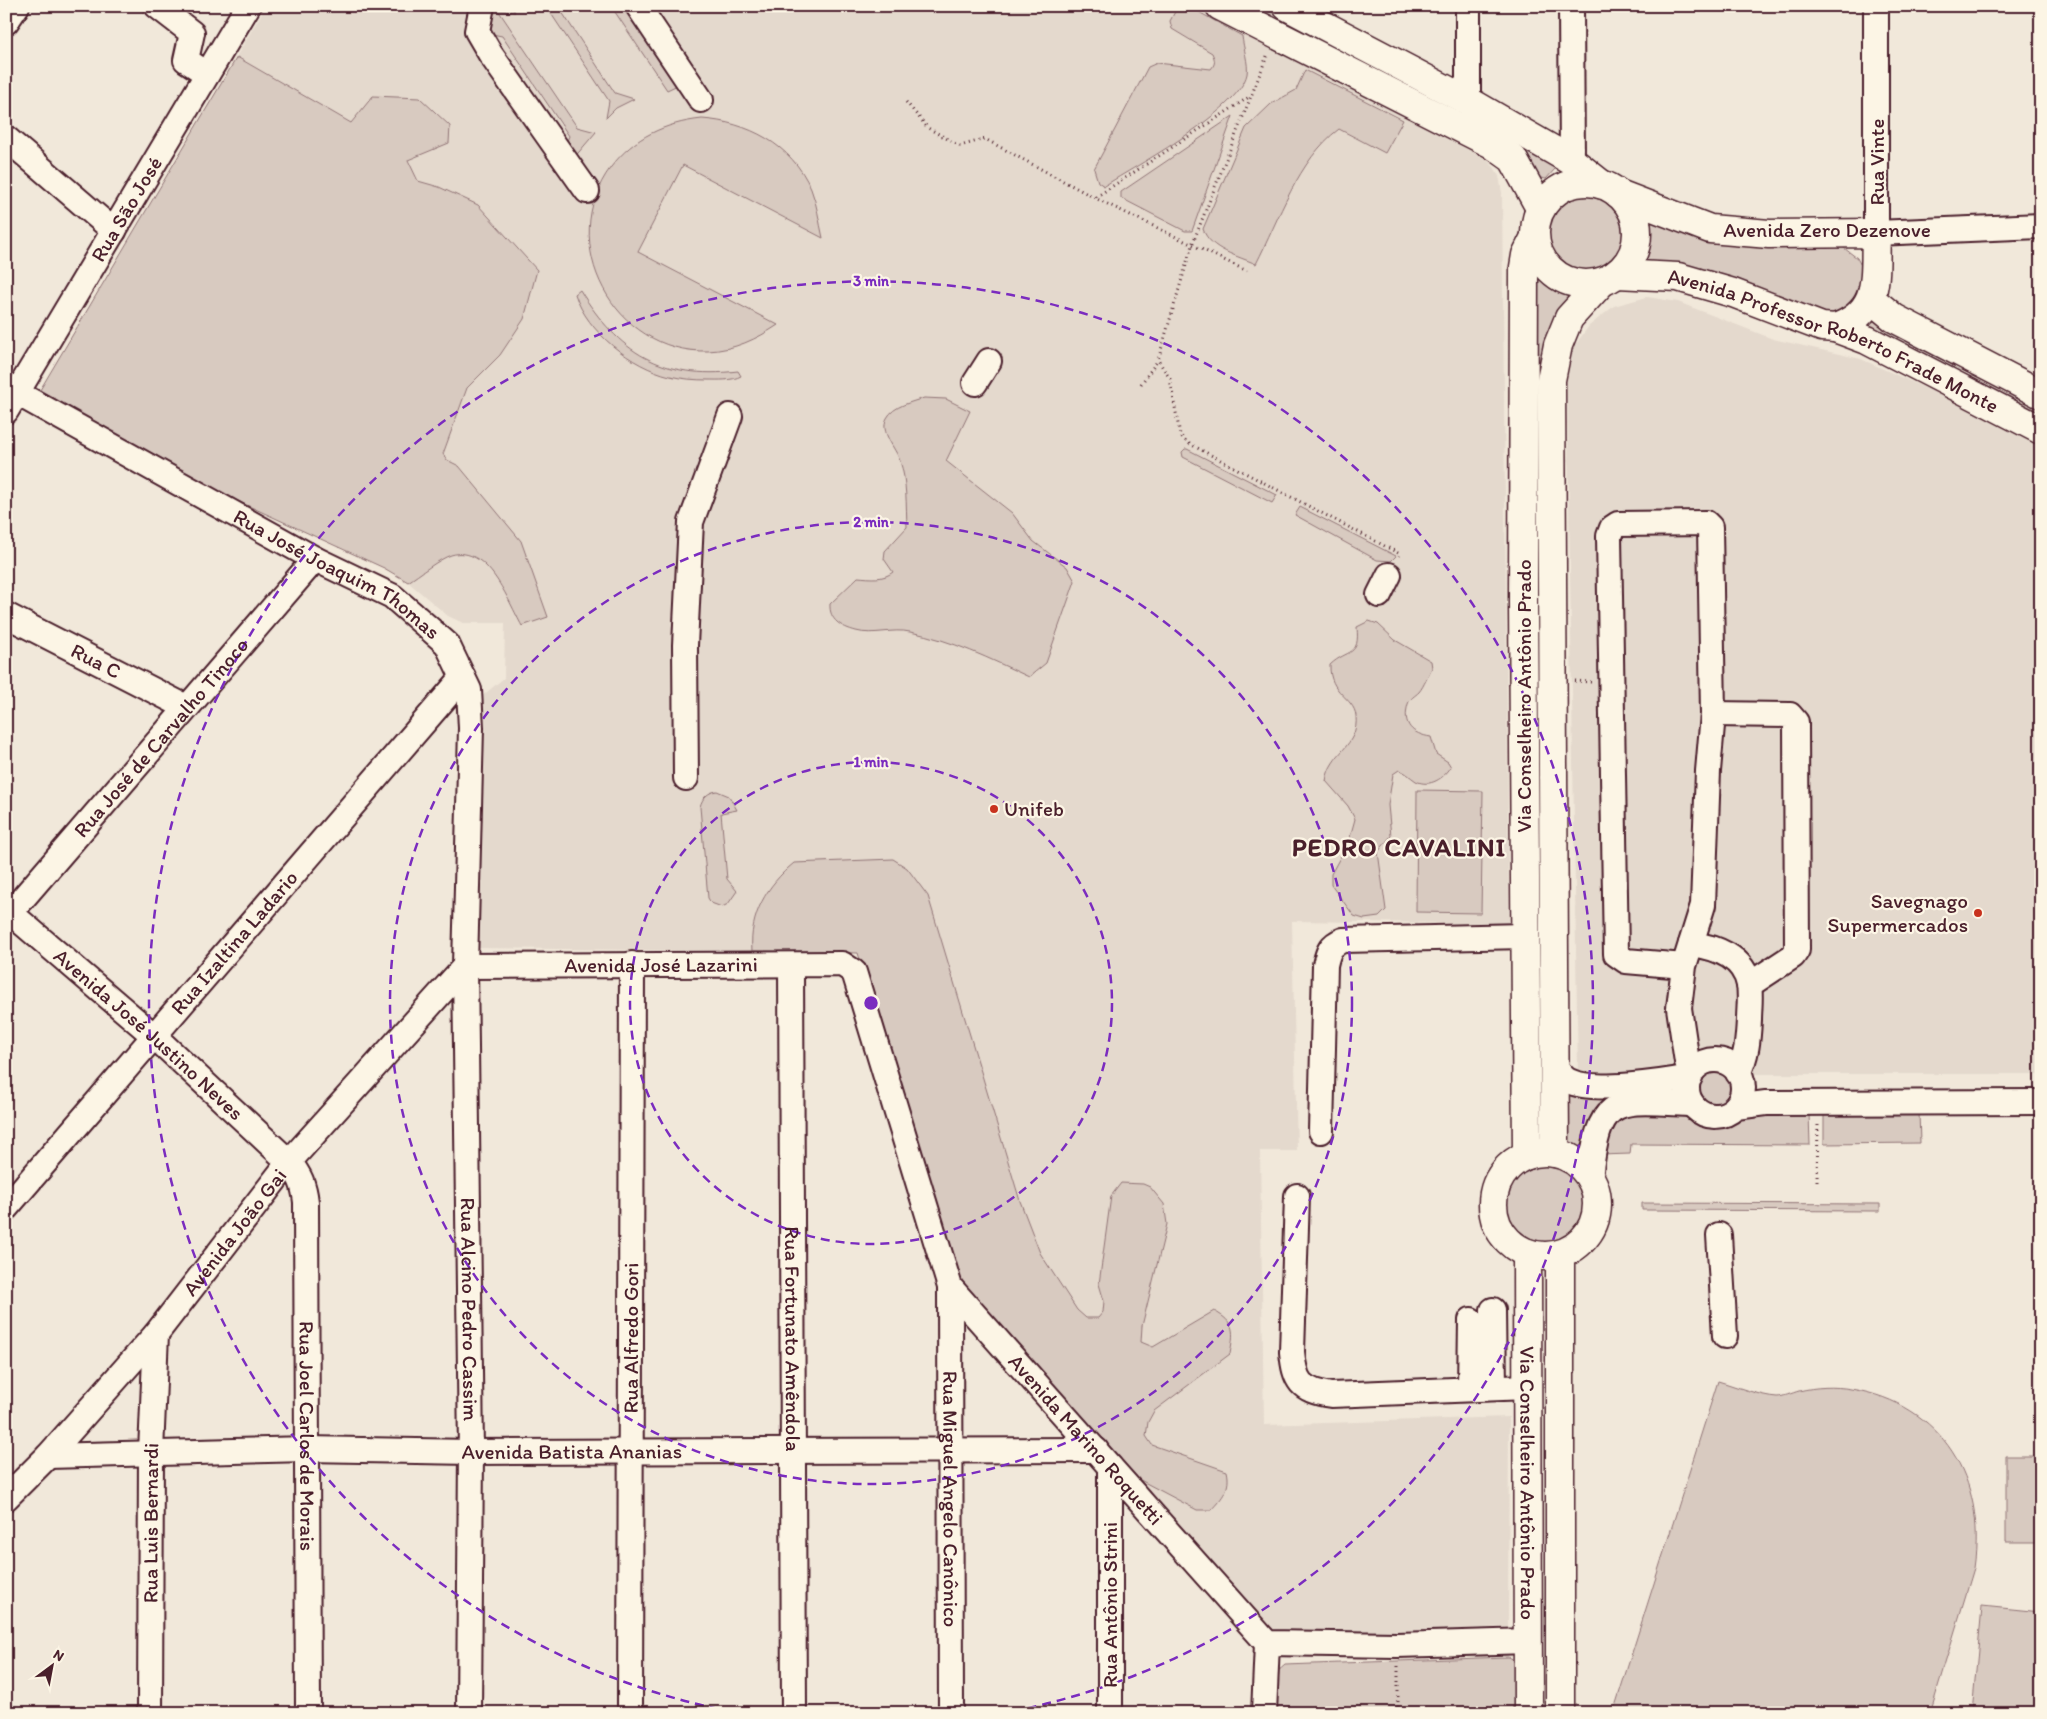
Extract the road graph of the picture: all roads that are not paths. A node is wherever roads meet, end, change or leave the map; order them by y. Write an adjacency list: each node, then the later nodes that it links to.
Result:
1 (16, 6): 11 (street)
2 (157, 6): 12 (street)
3 (248, 6): 12 (street, Rua São José)
4 (482, 6): 18 (street)
5 (638, 6): 13 (street)
6 (1220, 6): 19 (main road)
7 (1287, 6): 14 (main road)
8 (1468, 6): 14 (street)
9 (1571, 6): 16 (street)
10 (1876, 6): 23 (street, Rua Vinte)
11 (6, 22)
12 (207, 74): 21 (street, Rua São José)
13 (701, 100)
14 (1468, 101): 16 (main road)
15 (6, 138): 21 (street)
16 (1572, 161): 17 (main road)
17 (1610, 189): 19 (main road); 22 (main road, Avenida Zero Dezenove); 26 (main road)
18 (587, 191)
19 (1540, 208): 24 (main road)
20 (2041, 226): 23 (street, Avenida Zero Dezenove)
21 (114, 231): 32 (street, Rua São José)
22 (1826, 233): 23 (main road, Avenida Zero Dezenove); 25 (main road)
23 (1876, 233): 25 (main road, Rua Vinte)
24 (1534, 239): 26 (main road); 42 (main road, Via Conselheiro Antônio Prado)
25 (1874, 272): 27 (main road, Rua Vinte)
26 (1609, 278): 28 (main road, Avenida Professor Roberto Frade Monte); 50 (main road, Via Conselheiro Antônio Prado)
27 (1871, 299): 28 (main road); 31 (main road, Avenida Professor Roberto Frade Monte)
28 (1835, 328): 34 (main road, Avenida Professor Roberto Frade Monte)
29 (989, 362): 30 (street)
30 (975, 383)
31 (2041, 394)
32 (12, 402): 35 (street, Rua José Joaquim Thomas)
33 (730, 416): 40 (street)
34 (2041, 430)
35 (316, 559): 37 (street, Rua José Joaquim Thomas); 38 (street, Rua José de Carvalho Tinoco)
36 (6, 615): 38 (street, Rua C)
37 (463, 677): 46 (street, Rua José Joaquim Thomas); 49 (street, Rua Izaltina Ladario)
38 (186, 707): 41 (street, Rua José de Carvalho Tinoco)
39 (1713, 714): 43 (street); 43 (street); 48 (street)
40 (686, 778)
41 (8, 913): 49 (street, Avenida José Justino Neves)
42 (1525, 936): 56 (street); 58 (main road, Via Conselheiro Antônio Prado)
43 (1687, 955): 48 (street); 52 (street)
44 (632, 964): 45 (street, Avenida José Lazarini); 46 (street, Avenida José Lazarini); 77 (street, Rua Alfredo Gori)
45 (791, 965): 47 (street, Avenida José Lazarini); 75 (street, Rua Fortunato Amêndola)
46 (465, 966): 59 (street, Avenida João Gai); 79 (street, Rua Alcino Pedro Cassim)
47 (854, 972): 66 (street, Avenida Marino Roquetti)
48 (1749, 986): 51 (street)
49 (154, 1036): 59 (street, Avenida José Justino Neves); 62 (street, Rua Izaltina Ladario)
50 (1555, 1068): 52 (street); 57 (main road, Via Conselheiro Antônio Prado)
51 (1738, 1072): 52 (street); 55 (street)
52 (1692, 1073): 54 (street)
53 (2041, 1102): 55 (street)
54 (1692, 1104): 55 (street); 60 (street)
55 (1736, 1107)
56 (1321, 1131)
57 (1555, 1153): 58 (main road); 60 (main road)
58 (1527, 1155): 64 (main road)
59 (289, 1162): 69 (street, Avenida João Gai); 74 (street, Rua Joel Carlos de Morais)
60 (1590, 1178): 65 (main road)
61 (1297, 1196): 73 (street)
62 (6, 1208)
63 (1719, 1235): 70 (street)
64 (1527, 1253): 65 (main road); 71 (main road, Via Conselheiro Antônio Prado)
65 (1560, 1254): 94 (main road, Via Conselheiro Antônio Prado)
66 (950, 1287): 76 (street, Rua Miguel Angelo Canônico); 81 (street, Avenida Marino Roquetti)
67 (1492, 1310): 72 (street)
68 (1471, 1320): 73 (street)
69 (156, 1334): 78 (street, Rua Luis Bernardi); 80 (street, Avenida João Gai)
70 (1725, 1336)
71 (1528, 1387): 72 (street); 83 (main road, Via Conselheiro Antônio Prado)
72 (1494, 1388): 73 (street)
73 (1470, 1389)
74 (306, 1449): 78 (street, Avenida Batista Ananias); 79 (street, Avenida Batista Ananias); 86 (street, Rua Joel Carlos de Morais)
75 (793, 1450): 76 (street, Avenida Batista Ananias); 77 (street, Avenida Batista Ananias); 89 (street, Rua Fortunato Amêndola)
76 (950, 1450): 81 (street, Avenida Batista Ananias); 90 (street, Rua Miguel Angelo Canônico)
77 (632, 1451): 79 (street, Avenida Batista Ananias); 88 (street, Rua Alfredo Gori)
78 (151, 1452): 80 (street, Avenida Batista Ananias); 85 (street, Rua Luis Bernardi)
79 (471, 1452): 87 (street, Rua Alcino Pedro Cassim)
80 (48, 1456): 82 (street, Avenida João Gai)
81 (1103, 1458): 84 (street, Avenida Marino Roquetti); 91 (street, Rua Antônio Strini)
82 (6, 1498)
83 (1528, 1641): 84 (street); 93 (main road, Via Conselheiro Antônio Prado)
84 (1267, 1642): 92 (street)
85 (150, 1713)
86 (308, 1713)
87 (470, 1713)
88 (630, 1713)
89 (794, 1713)
90 (951, 1713)
91 (1110, 1713)
92 (1264, 1713)
93 (1528, 1713)
94 (1560, 1713)

